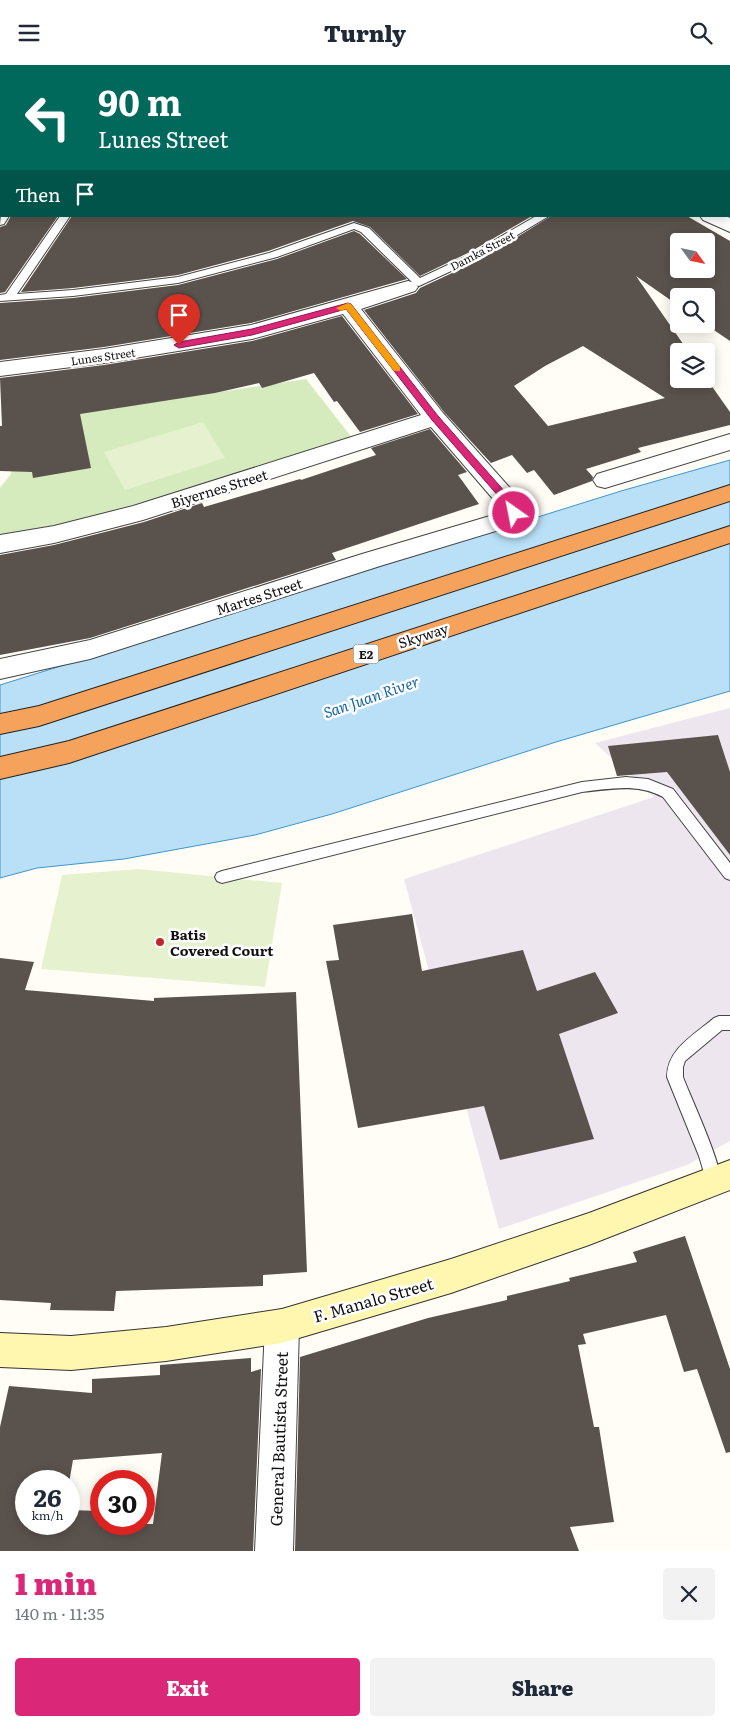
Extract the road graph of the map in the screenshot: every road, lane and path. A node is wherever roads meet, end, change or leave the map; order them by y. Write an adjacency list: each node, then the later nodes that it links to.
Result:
1 (64, 217): 6 (lane)
2 (542, 217): 5 (lane, Damka Street)
3 (712, 217): 4 (street)
4 (730, 226)
5 (414, 285): 6 (lane); 7 (street, Lunes Street)
6 (4, 298)
7 (348, 306): 8 (street, Lunes Street); 9 (street)
8 (0, 369)
9 (435, 418): 14 (street, Biyernes Street); 15 (street, Martes Street)
10 (730, 442): 11 (street)
11 (605, 480)
12 (730, 493): 16 (highway)
13 (730, 534): 17 (highway, Skyway / E2)
14 (0, 544)
15 (0, 669)
16 (0, 724)
17 (0, 768)
18 (730, 874): 19 (lane)
19 (222, 877)
20 (730, 1023): 21 (lane)
21 (722, 1178): 22 (street, F. Manalo Street)
22 (282, 1326): 23 (street, F. Manalo Street); 24 (street, General Bautista Street)
23 (0, 1350)
24 (274, 1551)

